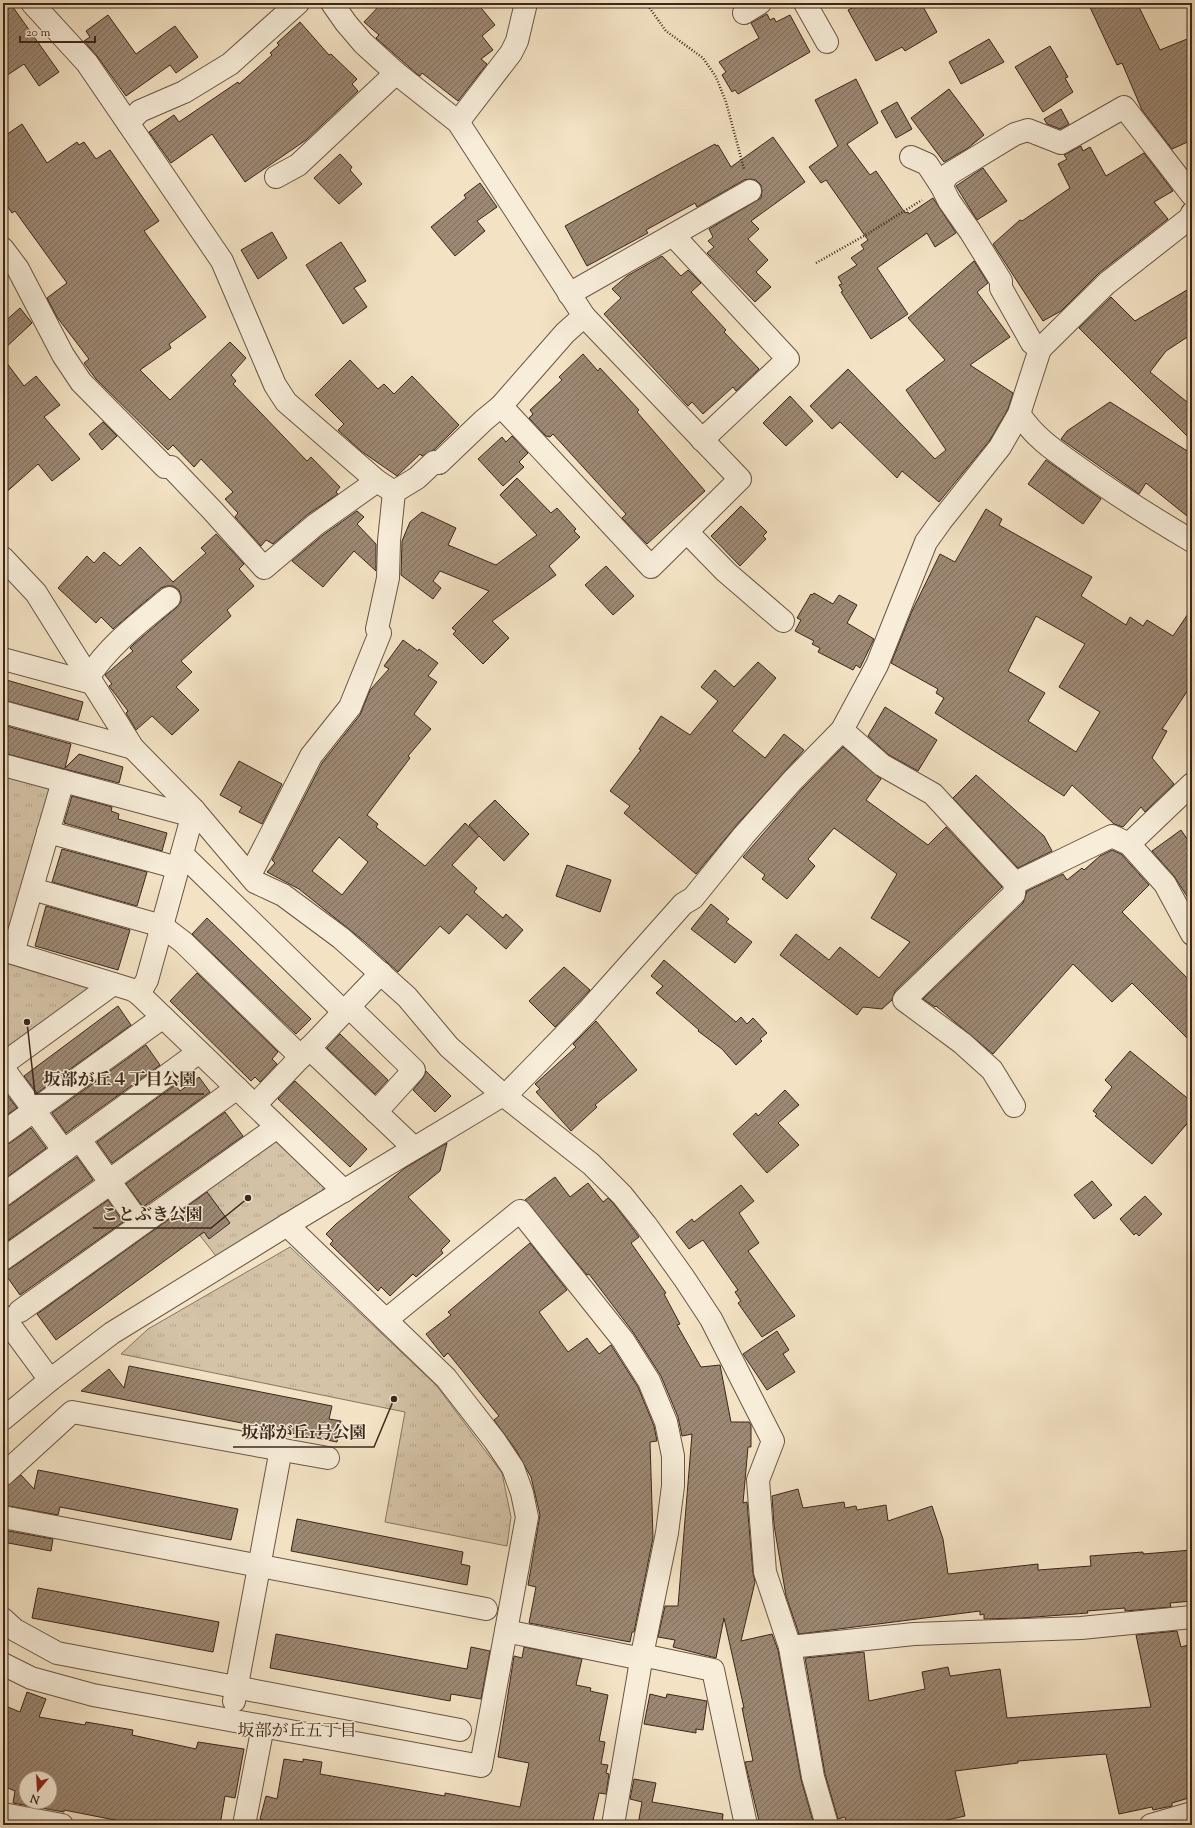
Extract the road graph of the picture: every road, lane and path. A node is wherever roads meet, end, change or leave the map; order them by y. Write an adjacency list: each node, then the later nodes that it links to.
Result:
1 (32, 3): 10 (street)
2 (298, 3): 10 (street)
3 (526, 3): 9 (street)
4 (646, 3): 14 (path)
5 (805, 3): 7 (street)
6 (337, 5): 8 (street)
7 (827, 42)
8 (396, 73): 9 (street); 12 (street)
9 (458, 122): 20 (street)
10 (128, 123): 26 (street)
11 (911, 157): 13 (street)
12 (276, 177)
13 (942, 188): 15 (street); 19 (path); 22 (street)
14 (750, 191): 17 (street)
15 (1192, 195)
16 (1192, 213): 22 (street)
17 (673, 235): 20 (street); 25 (street)
18 (3, 249): 26 (street)
19 (816, 263)
20 (569, 294): 21 (street)
21 (584, 316): 23 (street); 25 (street)
22 (1040, 349): 24 (street)
23 (502, 406): 26 (street); 27 (street)
24 (1019, 414): 28 (street); 35 (street)
25 (702, 440): 27 (street)
26 (385, 486): 44 (street)
27 (687, 532): 31 (street)
28 (1192, 541)
29 (3, 558): 33 (street)
30 (169, 598): 33 (street)
31 (783, 621)
32 (3, 659): 33 (street)
33 (90, 680): 36 (street)
34 (3, 712): 36 (street)
35 (842, 730): 45 (street); 59 (street)
36 (134, 748): 40 (street)
37 (3, 765): 38 (street)
38 (63, 781): 40 (street); 41 (street)
39 (1192, 784): 42 (street)
40 (194, 813): 43 (street); 44 (street)
41 (48, 832): 43 (street); 46 (street)
42 (1129, 844): 45 (street); 48 (street)
43 (180, 861): 47 (street); 53 (street)
44 (250, 875): 50 (street)
45 (1015, 883): 61 (street)
46 (32, 889): 47 (street); 49 (street)
47 (162, 926): 52 (street); 56 (street)
48 (1192, 934)
49 (8, 952): 51 (street)
50 (381, 973): 53 (street); 59 (street)
51 (113, 984): 52 (street); 57 (street)
52 (139, 994): 54 (street)
53 (346, 1009): 56 (street); 63 (street)
54 (163, 1017): 55 (street); 62 (street)
55 (199, 1052): 58 (street); 66 (street)
56 (305, 1053): 60 (street); 63 (street)
57 (3, 1065): 62 (street)
58 (237, 1088): 60 (street); 68 (street)
59 (502, 1094): 67 (street); 87 (street)
60 (255, 1105): 64 (street)
61 (1014, 1106)
62 (34, 1110): 65 (street); 66 (street)
63 (376, 1112): 67 (street)
64 (277, 1127): 69 (street); 71 (street)
65 (3, 1133)
66 (72, 1146): 68 (street); 70 (street)
67 (414, 1148): 69 (street)
68 (111, 1181): 71 (street); 73 (street)
69 (344, 1191): 72 (street)
70 (3, 1195)
71 (140, 1224): 74 (street)
72 (287, 1225): 75 (street); 76 (street)
73 (3, 1259)
74 (11, 1313): 76 (street)
75 (386, 1320): 86 (street); 88 (street)
76 (50, 1380): 77 (street)
77 (3, 1419)
78 (281, 1449): 79 (street); 80 (street); 82 (street)
79 (328, 1458)
80 (3, 1475)
81 (3, 1517): 82 (street)
82 (258, 1565): 83 (street); 90 (street)
83 (486, 1608)
84 (1192, 1617): 87 (street)
85 (3, 1619): 90 (street)
86 (506, 1631): 88 (street); 91 (street)
87 (790, 1647): 99 (street)
88 (642, 1657): 97 (street); 98 (street)
89 (3, 1664): 91 (street)
90 (235, 1695): 92 (street)
91 (263, 1726): 96 (street)
92 (460, 1730)
93 (1192, 1813): 100 (street)
94 (3, 1814): 95 (street)
95 (62, 1825)
96 (244, 1825)
97 (614, 1825)
98 (746, 1825)
99 (827, 1825)
100 (1151, 1825)

